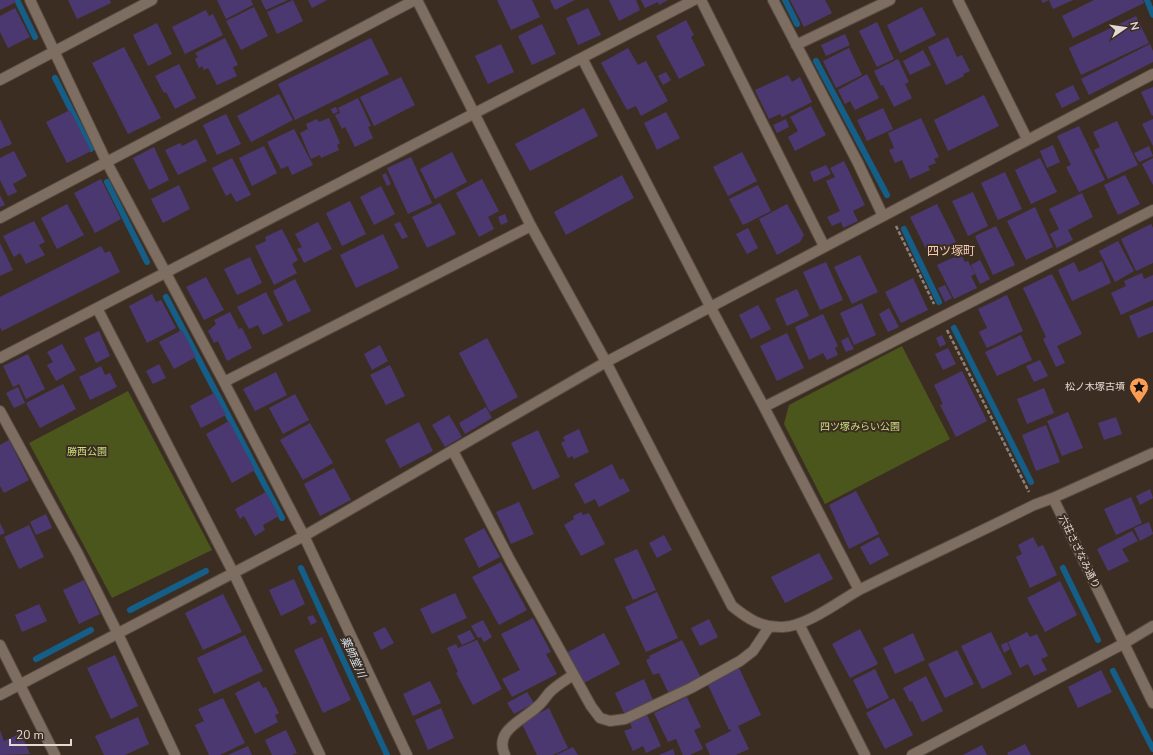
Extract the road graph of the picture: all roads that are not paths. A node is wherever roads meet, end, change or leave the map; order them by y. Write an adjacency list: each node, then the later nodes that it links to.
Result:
1 (30, 0): 10 (street)
2 (152, 0): 10 (street)
3 (416, 0): 14 (street); 16 (street)
4 (694, 0): 11 (street)
5 (701, 0): 21 (street)
6 (773, 0): 9 (street)
7 (890, 0): 9 (street)
8 (958, 0): 15 (street)
9 (796, 45): 18 (street)
10 (55, 52): 13 (street); 16 (street)
11 (582, 58): 14 (street); 24 (street)
12 (1153, 74): 15 (street)
13 (0, 80)
14 (475, 113): 20 (street); 22 (street)
15 (1027, 139): 18 (street)
16 (106, 161): 19 (street); 22 (street)
17 (1153, 210): 28 (street)
18 (884, 216): 21 (street)
19 (0, 218)
20 (532, 226): 26 (street); 27 (street)
21 (824, 246): 24 (street)
22 (165, 272): 23 (street); 27 (street)
23 (97, 308): 25 (street); 34 (street)
24 (710, 308): 26 (street); 28 (street)
25 (0, 358)
26 (606, 362): 30 (street); 38 (street)
27 (224, 382): 33 (street)
28 (764, 407): 35 (street)
29 (0, 411): 39 (street)
30 (453, 451): 33 (street); 42 (street)
31 (1153, 453): 32 (street)
32 (1053, 498): 35 (street); 40 (street, 六荘さざなみ通り)
33 (304, 536): 34 (street); 49 (street)
34 (234, 574): 39 (street); 48 (street)
35 (859, 590): 36 (street)
36 (799, 624): 38 (street); 51 (street)
37 (1153, 626): 40 (street)
38 (769, 627): 42 (street)
39 (118, 634): 43 (street); 47 (street)
40 (1123, 644): 45 (street, 六荘さざなみ通り); 52 (street)
41 (0, 645): 43 (street)
42 (573, 675): 50 (street)
43 (20, 683): 44 (street); 46 (street)
44 (0, 695)
45 (1153, 703)
46 (55, 755)
47 (175, 755)
48 (320, 755)
49 (407, 755)
50 (505, 755)
51 (865, 755)
52 (912, 755)

